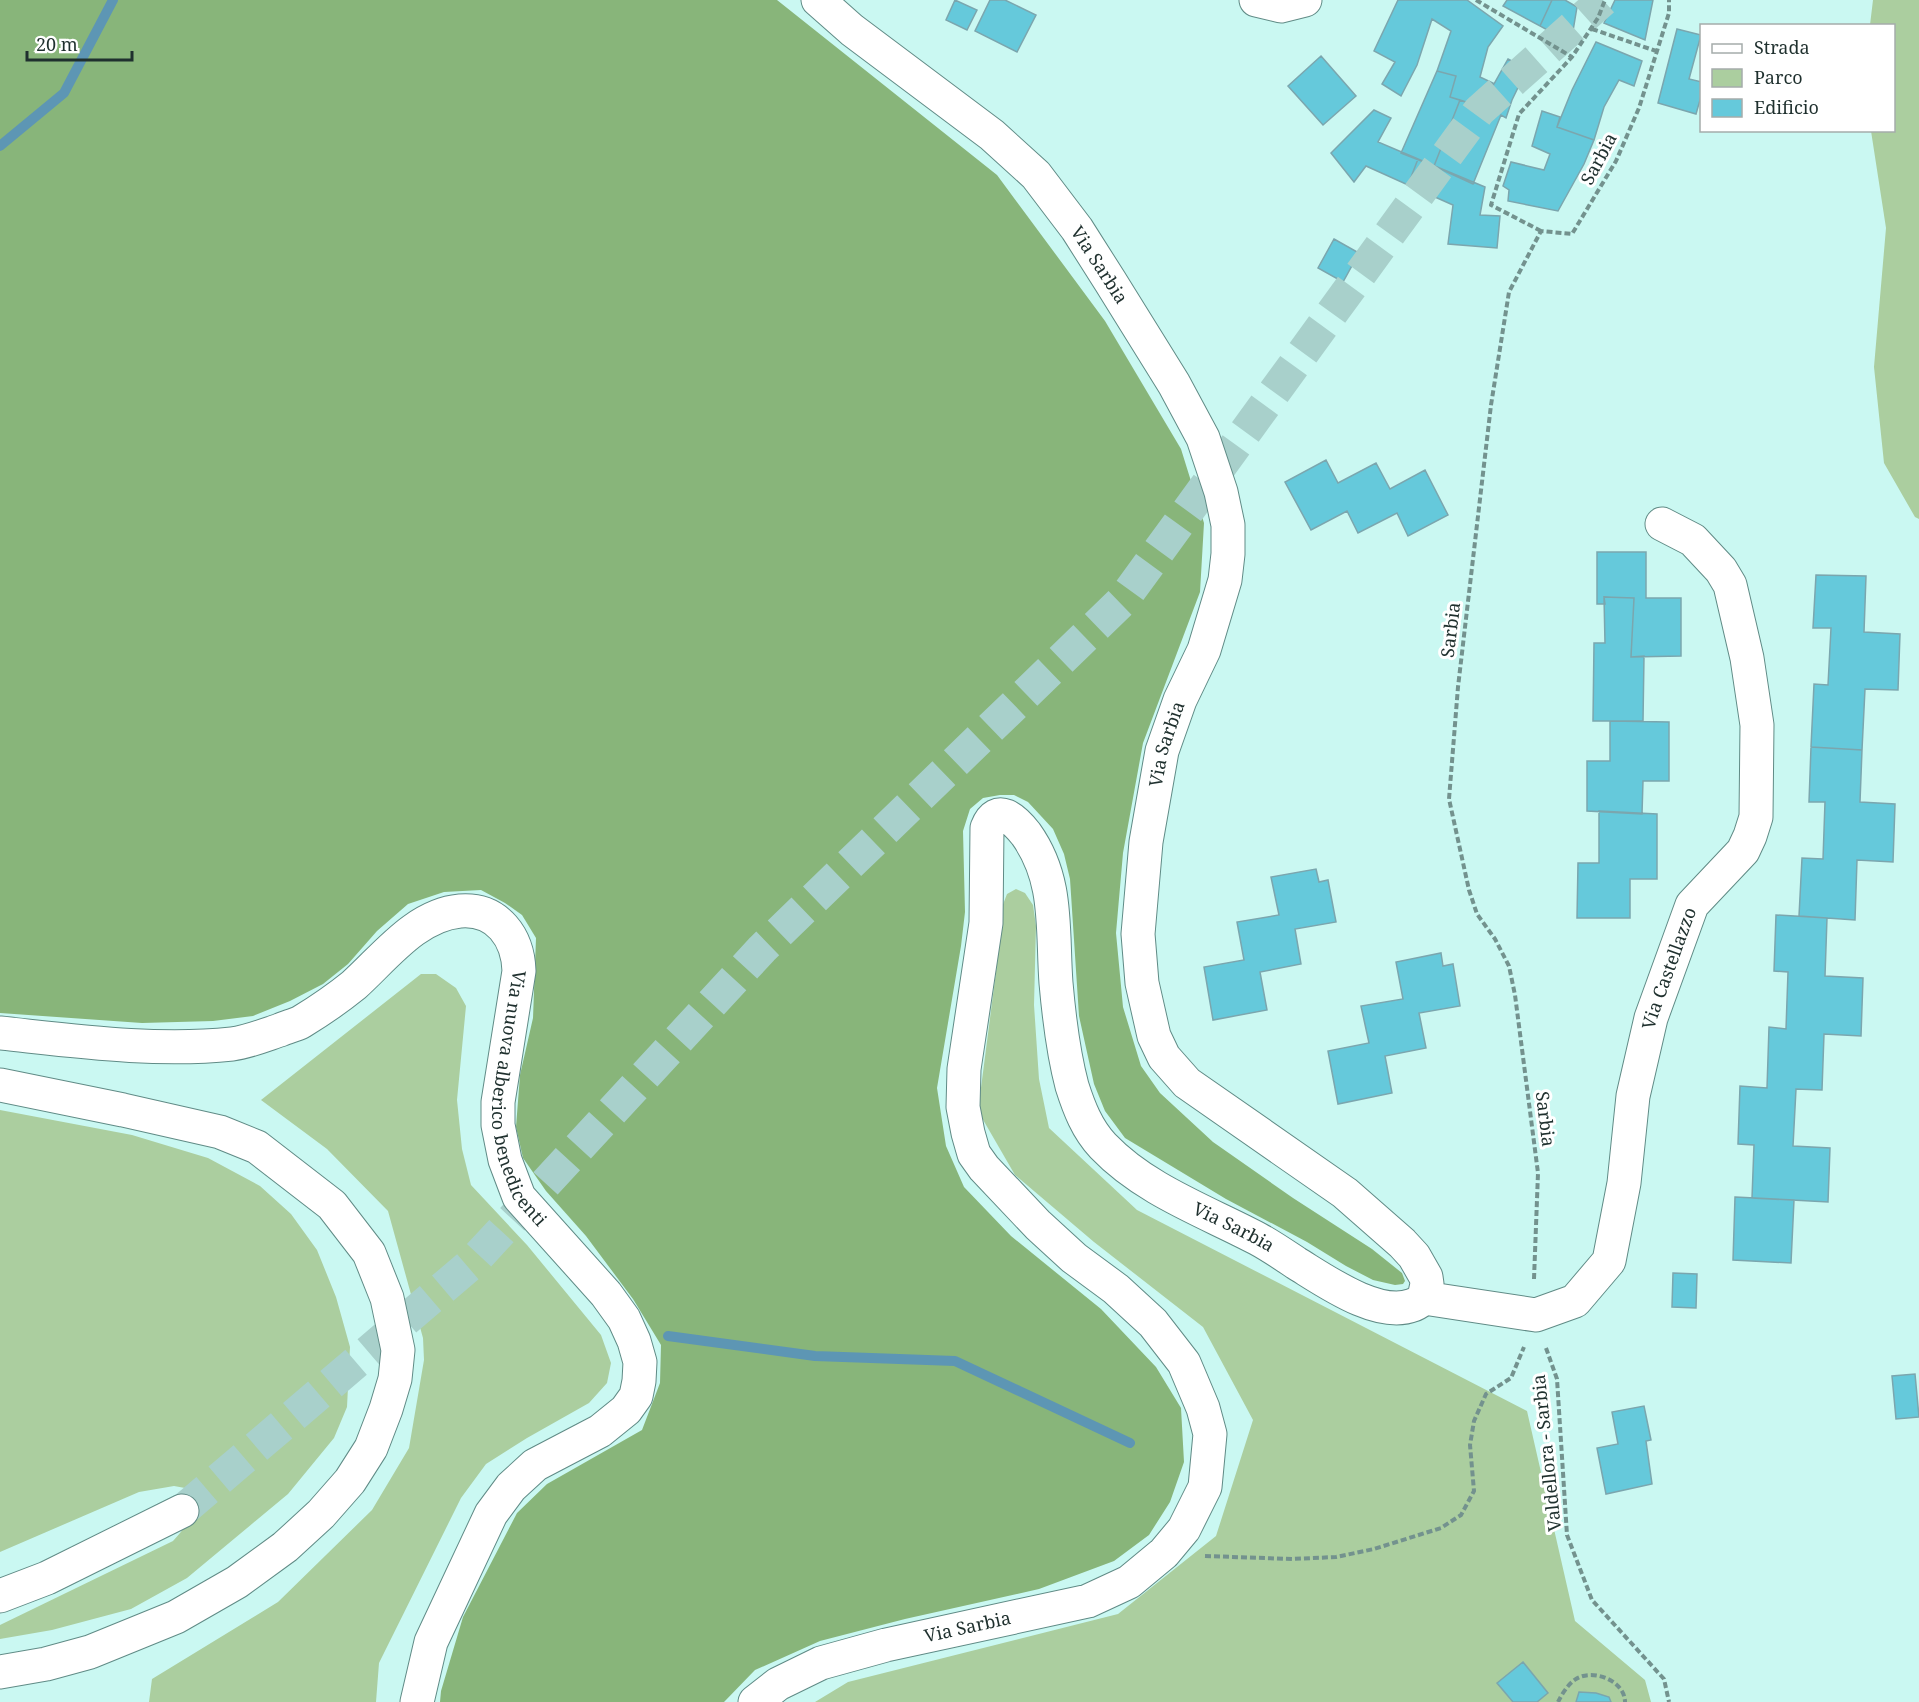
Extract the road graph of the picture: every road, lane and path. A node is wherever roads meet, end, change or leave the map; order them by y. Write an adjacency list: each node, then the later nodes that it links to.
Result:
1 (818, 0): 14 (main road, Via Sarbia)
2 (1256, 0): 3 (main road)
3 (1305, 0)
4 (1476, 0): 9 (path)
5 (1605, 0): 7 (path)
6 (1669, 0): 8 (path, Sarbia)
7 (1592, 29): 8 (path); 9 (path)
8 (1656, 51): 10 (path, Sarbia)
9 (1572, 57): 10 (path)
10 (1541, 231): 15 (path, Sarbia)
11 (1662, 524): 15 (main road, Via Castellazzo)
12 (0, 1033): 20 (main road, Via nuova alberico benedicenti)
13 (0, 1085): 19 (main road)
14 (1424, 1298): 15 (main road, Via Castellazzo); 17 (main road, Via Sarbia)
15 (1536, 1315): 17 (path); 24 (path, Valdellora - Sarbia)
16 (182, 1511): 18 (main road)
17 (1164, 1553): 21 (main road, Via Sarbia)
18 (0, 1596)
19 (0, 1672)
20 (417, 1702)
21 (755, 1702)
22 (1558, 1702): 23 (path)
23 (1624, 1702)
24 (1669, 1702)

